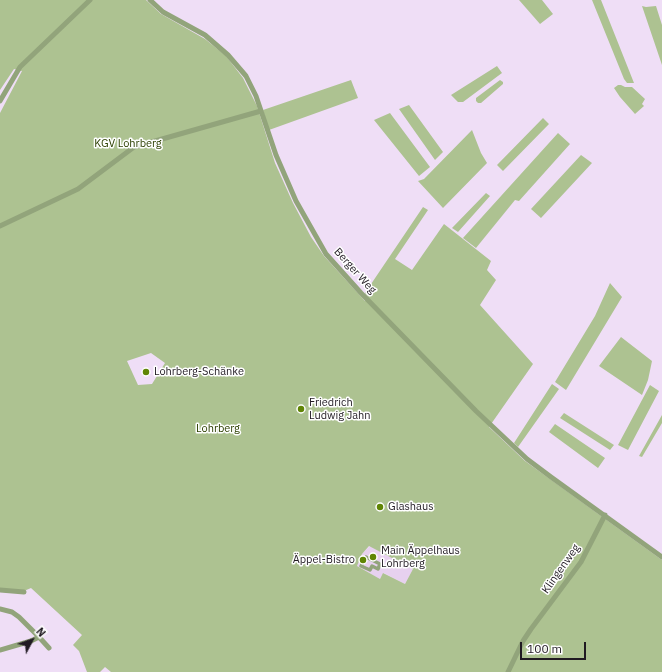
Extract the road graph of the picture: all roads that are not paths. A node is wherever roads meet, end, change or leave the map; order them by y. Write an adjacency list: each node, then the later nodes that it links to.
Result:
1 (90, 0): 3 (street)
2 (150, 0): 4 (street, Berger Weg)
3 (0, 101)
4 (261, 111): 5 (street); 6 (street, Berger Weg)
5 (0, 226)
6 (604, 515): 7 (street); 15 (street, Klingenweg)
7 (662, 557)
8 (361, 566): 8 (street)
9 (0, 590): 10 (street)
10 (24, 592)
11 (0, 609): 12 (street)
12 (39, 637): 13 (street); 14 (street)
13 (49, 648)
14 (0, 650)
15 (508, 672)

